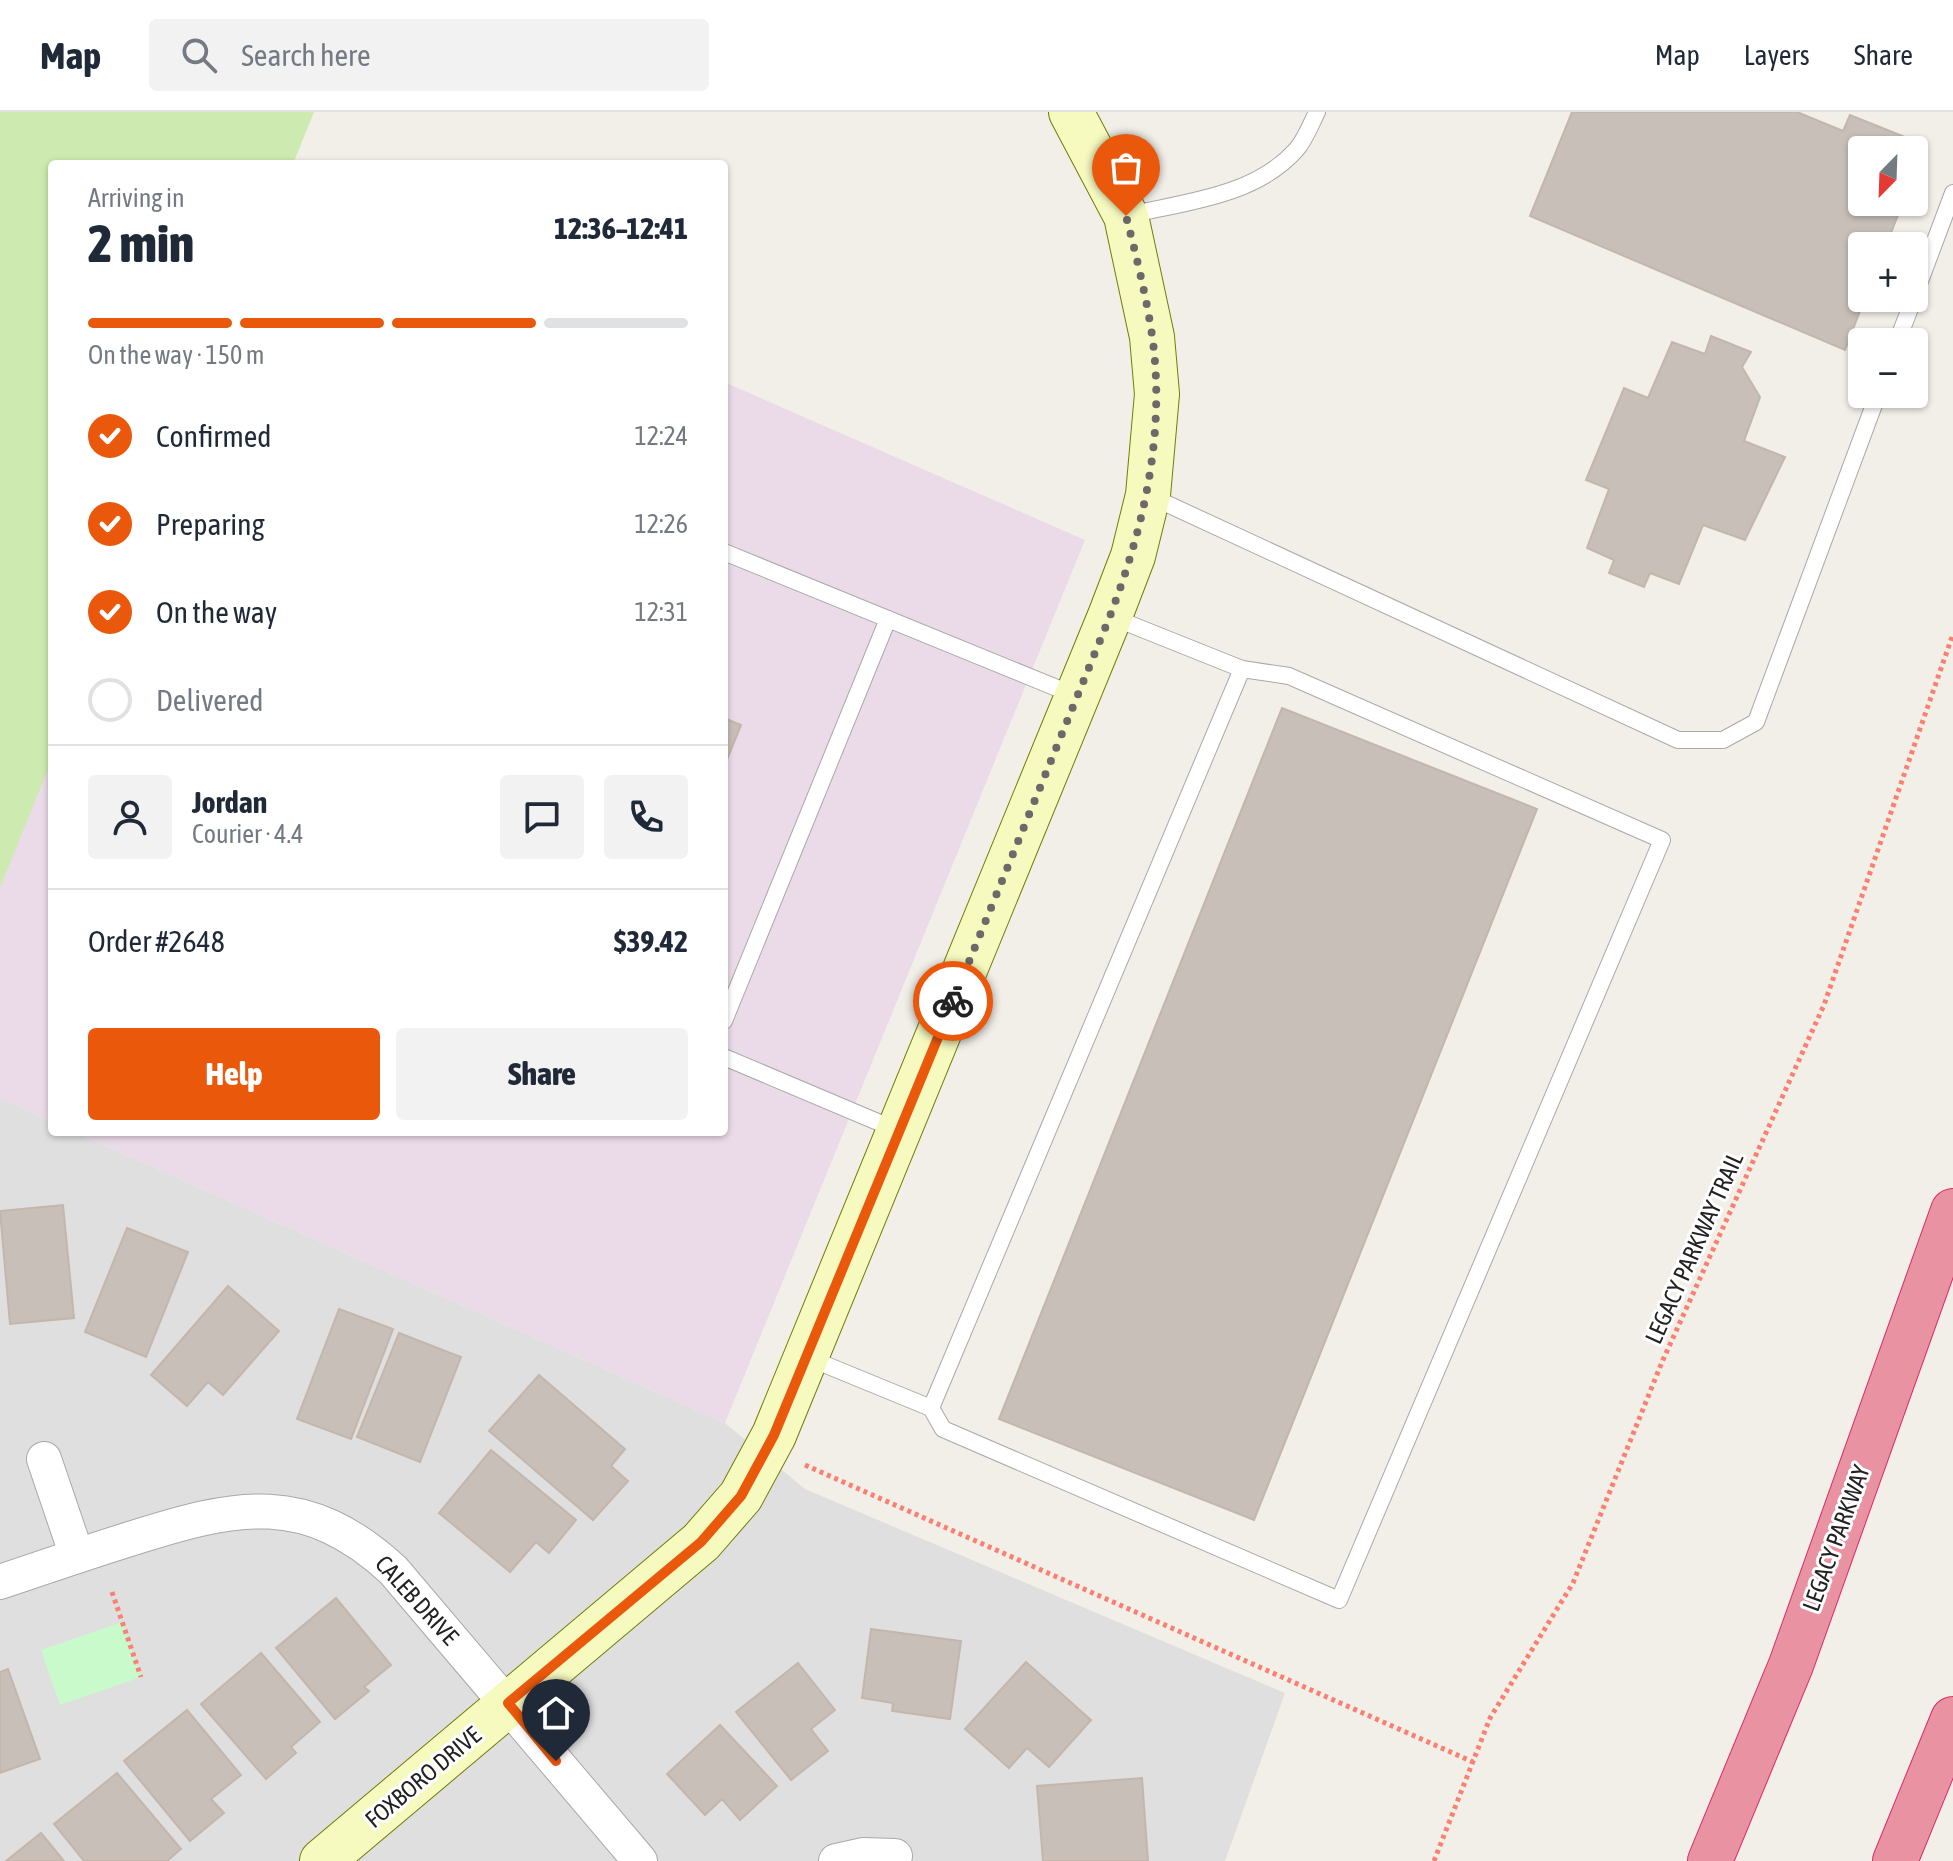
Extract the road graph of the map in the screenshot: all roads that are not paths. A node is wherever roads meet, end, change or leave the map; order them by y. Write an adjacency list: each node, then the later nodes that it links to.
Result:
1 (1071, 112): 4 (street, FOXBORO DRIVE)
2 (1317, 112): 4 (lane)
3 (1953, 193): 5 (lane)
4 (1126, 216): 7 (street, FOXBORO DRIVE)
5 (1928, 260)
6 (1873, 408): 7 (lane)
7 (1148, 495): 9 (street, FOXBORO DRIVE)
8 (728, 554): 10 (lane)
9 (1110, 616): 11 (lane); 12 (street, FOXBORO DRIVE)
10 (888, 619): 12 (lane); 13 (lane)
11 (1242, 669): 18 (lane); 18 (lane)
12 (1077, 696): 15 (street, FOXBORO DRIVE)
13 (728, 1011)
14 (728, 1059): 15 (lane)
15 (900, 1132): 17 (street, FOXBORO DRIVE)
16 (1953, 1211): 28 (highway, LEGACY PARKWAY)
17 (806, 1357): 18 (lane); 22 (street, FOXBORO DRIVE)
18 (931, 1408)
19 (44, 1459): 20 (street)
20 (77, 1556): 21 (street, CALEB DRIVE); 22 (street, CALEB DRIVE)
21 (0, 1582)
22 (508, 1703): 25 (street, FOXBORO DRIVE); 26 (street, CALEB DRIVE)
23 (1953, 1719): 29 (highway)
24 (895, 1856): 27 (street)
25 (322, 1861)
26 (640, 1861)
27 (836, 1861)
28 (1710, 1861)
29 (1895, 1861)

